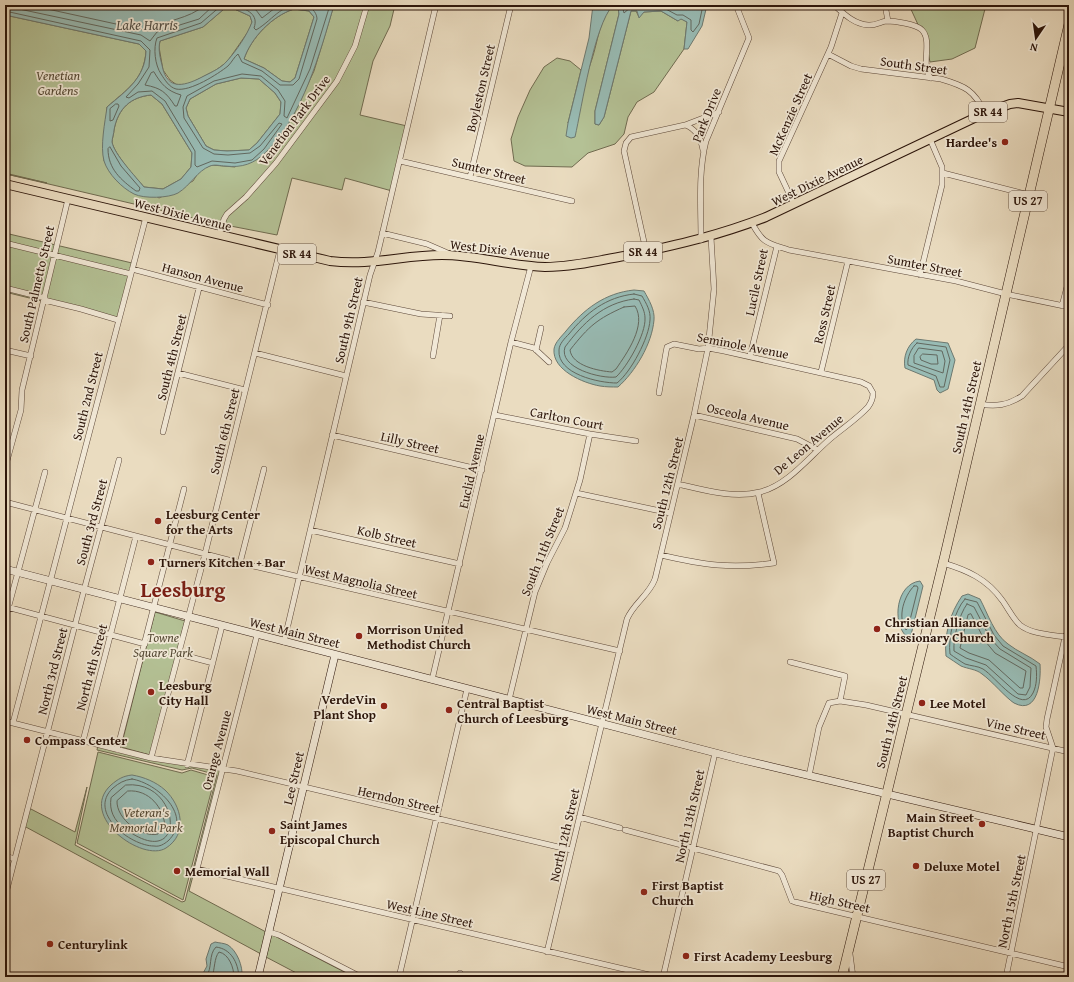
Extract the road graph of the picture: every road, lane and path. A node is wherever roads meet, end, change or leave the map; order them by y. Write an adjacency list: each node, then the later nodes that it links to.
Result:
1 (367, 5): 30 (street, Venetion Park Drive)
2 (436, 5): 19 (street, South 9th Street)
3 (511, 5): 21 (street, Boyleston Street)
4 (736, 5): 13 (street, Park Drive)
5 (834, 5): 7 (street)
6 (885, 5): 8 (street)
7 (842, 12): 8 (street); 10 (street, McKenzie Street)
8 (888, 21): 11 (street)
9 (1069, 24): 12 (highway, South 14th Street / US 27)
10 (828, 54): 11 (street, South Street); 26 (street, McKenzie Street)
11 (931, 78): 15 (street, South Street)
12 (1050, 108): 14 (main road, SR 44); 15 (main road, West Dixie Avenue / SR 44); 23 (highway, South 14th Street / US 27)
13 (719, 112): 16 (street); 18 (street, Park Drive)
14 (1069, 112)
15 (985, 113): 17 (main road, West Dixie Avenue / SR 44)
16 (685, 125): 18 (street); 36 (street)
17 (930, 139): 20 (street); 26 (main road, West Dixie Avenue / SR 44)
18 (703, 153): 32 (street, Park Drive)
19 (400, 162): 21 (street, Sumter Street); 29 (street, South 9th Street)
20 (943, 173): 23 (street); 43 (street)
21 (470, 177): 25 (street, Sumter Street)
22 (5, 184): 24 (main road, SR 44)
23 (1029, 195): 47 (highway, South 14th Street / US 27)
24 (68, 199): 27 (main road, West Dixie Avenue / SR 44); 37 (street, South Palmetto Street)
25 (572, 201)
26 (794, 204): 28 (main road, West Dixie Avenue / SR 44)
27 (146, 217): 30 (main road, West Dixie Avenue / SR 44); 42 (street, South 2nd Street)
28 (752, 223): 31 (main road, West Dixie Avenue / SR 44); 34 (street, Lucile Street)
29 (382, 233): 38 (street); 40 (street, South 9th Street)
30 (219, 235): 35 (main road, West Dixie Avenue / SR 44)
31 (711, 237): 32 (main road, West Dixie Avenue / SR 44); 59 (street, South 12th Street)
32 (700, 240): 36 (main road, West Dixie Avenue / SR 44)
33 (5, 243): 37 (street, Hanson Avenue)
34 (777, 246): 39 (street, Sumter Street); 65 (street, Lucile Street)
35 (280, 250): 40 (main road, West Dixie Avenue / SR 44); 50 (street, South 6th Street)
36 (646, 251): 41 (main road, West Dixie Avenue / SR 44)
37 (55, 255): 42 (street, Hanson Avenue); 48 (street, South Palmetto Street)
38 (455, 256): 40 (main road, West Dixie Avenue / SR 44); 41 (main road, West Dixie Avenue / SR 44)
39 (848, 261): 43 (street, Sumter Street); 67 (street, Ross Street)
40 (374, 263): 49 (street, South 9th Street)
41 (531, 266): 57 (street, Euclid Avenue)
42 (131, 272): 46 (street, Hanson Avenue); 55 (street, South 2nd Street)
43 (920, 275): 47 (street, Sumter Street)
44 (1069, 280): 51 (street)
45 (5, 288): 48 (street)
46 (199, 288): 50 (street, Hanson Avenue); 68 (street, South 4th Street)
47 (1006, 294): 51 (street, Sumter Street); 73 (highway, South 14th Street / US 27)
48 (44, 299): 55 (street); 63 (street, South Palmetto Street)
49 (363, 302): 53 (street); 69 (street, South 9th Street)
50 (268, 305): 62 (street, South 6th Street)
51 (1062, 306): 52 (street, Sumter Street)
52 (1069, 307)
53 (440, 315): 54 (street); 64 (street)
54 (450, 316)
55 (118, 320): 93 (street, South 2nd Street)
56 (541, 328): 61 (street)
57 (511, 342): 61 (street); 74 (street, Euclid Avenue)
58 (1069, 345): 73 (street)
59 (708, 348): 65 (street, Seminole Avenue); 72 (street, Seminole Avenue); 75 (street, South 12th Street)
60 (5, 350): 63 (street)
61 (536, 350): 66 (street)
62 (255, 353): 69 (street); 71 (street, South 6th Street)
63 (31, 356): 82 (street, South Palmetto Street)
64 (433, 356)
65 (750, 356): 67 (street, Seminole Avenue)
66 (549, 362)
67 (821, 372): 70 (street, Seminole Avenue)
68 (178, 373): 71 (street); 76 (street, South 4th Street)
69 (346, 376): 78 (street, South 9th Street)
70 (860, 382): 80 (street, De Leon Avenue)
71 (245, 390): 98 (street, South 6th Street)
72 (659, 393)
73 (980, 404): 101 (highway, South 14th Street / US 27)
74 (495, 415): 77 (street, Carlton Court); 84 (street, Euclid Avenue)
75 (694, 415): 80 (street, Osceola Avenue); 86 (street, South 12th Street)
76 (163, 432)
77 (590, 434): 79 (street, Carlton Court); 88 (street, South 11th Street)
78 (332, 435): 84 (street, Lilly Street); 95 (street, South 9th Street)
79 (636, 441)
80 (818, 450): 89 (street, De Leon Avenue)
81 (119, 460): 94 (street, South 3rd Street)
82 (5, 468)
83 (264, 469): 100 (street)
84 (482, 470): 102 (street, Euclid Avenue)
85 (45, 472): 91 (street)
86 (678, 484): 89 (street, De Leon Avenue); 92 (street, South 12th Street)
87 (184, 489): 97 (street)
88 (576, 493): 92 (street); 117 (street, South 11th Street)
89 (758, 493): 99 (street)
90 (5, 502): 91 (street, West Magnolia Street)
91 (34, 509): 93 (street, West Magnolia Street); 104 (street)
92 (670, 513): 99 (street, South 12th Street)
93 (67, 518): 94 (street, West Magnolia Street); 106 (street, South 2nd Street)
94 (101, 527): 96 (street, West Magnolia Street); 107 (street, South 3rd Street)
95 (310, 530): 102 (street, Kolb Street); 105 (street, South 9th Street)
96 (136, 536): 97 (street, West Magnolia Street); 108 (street)
97 (171, 545): 98 (street, West Magnolia Street); 110 (street)
98 (205, 554): 100 (street, West Magnolia Street); 113 (street, South 6th Street)
99 (661, 555): 124 (street, South 12th Street)
100 (240, 563): 105 (street, West Magnolia Street)
101 (943, 563): 121 (street); 133 (highway, South 14th Street / US 27)
102 (460, 564): 111 (street, Euclid Avenue)
103 (5, 569): 104 (main road, West Main Street)
104 (18, 572): 106 (main road, West Main Street); 109 (street)
105 (299, 578): 111 (street, West Magnolia Street); 122 (street, South 9th Street)
106 (51, 581): 107 (main road, West Main Street); 112 (street, South 2nd Street)
107 (84, 590): 108 (main road, West Main Street); 115 (street, North 3rd Street)
108 (120, 599): 110 (main road, West Main Street); 119 (street, North 4th Street)
109 (7, 607): 112 (street); 114 (street)
110 (154, 608): 113 (main road, West Main Street); 123 (street)
111 (448, 612): 117 (street, West Magnolia Street); 129 (street, Euclid Avenue)
112 (42, 616): 115 (street); 135 (street, South 2nd Street)
113 (189, 618): 116 (main road, West Main Street); 125 (street, South 6th Street)
114 (5, 620)
115 (75, 625): 119 (street); 137 (street, North 3rd Street)
116 (222, 626): 120 (main road, West Main Street); 128 (street)
117 (526, 630): 124 (street, West Magnolia Street); 131 (street, South 11th Street)
118 (1069, 630): 121 (street)
119 (111, 635): 123 (street); 138 (street, North 4th Street)
120 (257, 635): 122 (main road, West Main Street); 145 (street, Orange Avenue)
121 (1065, 637): 139 (street)
122 (284, 642): 126 (main road, West Main Street)
123 (145, 644): 140 (street)
124 (620, 651): 136 (street, South 12th Street)
125 (179, 654): 128 (street); 143 (street, South 6th Street)
126 (335, 655): 129 (main road, West Main Street); 147 (main road, Lee Street)
127 (790, 662): 132 (street)
128 (213, 663): 144 (street)
129 (432, 680): 130 (main road, West Main Street)
130 (467, 689): 131 (main road, West Main Street); 150 (street)
131 (509, 700): 136 (main road, West Main Street)
132 (840, 701): 133 (street, Vine Street); 146 (street)
133 (906, 715): 139 (street, Vine Street); 148 (highway, South 14th Street / US 27)
134 (5, 721): 135 (street, Herndon Street)
135 (13, 723): 137 (street, Herndon Street)
136 (603, 724): 142 (main road, West Main Street); 149 (street, North 12th Street)
137 (48, 732): 138 (street, Herndon Street); 156 (street, North 3rd Street)
138 (83, 741): 140 (street, Herndon Street)
139 (1053, 748): 141 (street, Vine Street); 151 (street, North 15th Street)
140 (117, 750): 143 (street, Herndon Street)
141 (1069, 752)
142 (715, 753): 146 (main road, West Main Street); 153 (street, North 13th Street)
143 (152, 758): 144 (street, Herndon Street)
144 (187, 765): 145 (street, Herndon Street)
145 (222, 768): 147 (street, Herndon Street); 157 (street, Orange Avenue)
146 (809, 776): 148 (main road, West Main Street)
147 (303, 788): 150 (street, Herndon Street); 158 (main road, Lee Street)
148 (886, 795): 151 (main road, West Main Street); 160 (highway, US 27)
149 (579, 817): 153 (street, High Street); 154 (street, North 12th Street)
150 (436, 819): 154 (street, Herndon Street); 161 (street)
151 (1037, 829): 152 (main road, West Main Street); 165 (street, North 15th Street)
152 (1069, 837)
153 (693, 848): 160 (street, High Street); 171 (street, North 13th Street)
154 (571, 850): 164 (street, North 12th Street)
155 (5, 856): 156 (street)
156 (15, 859): 159 (street, North 3rd Street)
157 (197, 869): 158 (street, West Line Street)
158 (279, 889): 161 (street, West Line Street); 162 (main road, Lee Street)
159 (5, 897)
160 (857, 917): 163 (highway, US 27); 165 (street, High Street)
161 (412, 920): 164 (street, West Line Street); 169 (street)
162 (269, 932): 167 (main road, Lee Street); 168 (street)
163 (849, 949): 172 (highway, US 27); 173 (street)
164 (548, 952): 170 (street, West Line Street)
165 (1011, 953): 166 (street, High Street); 174 (street, North 15th Street)
166 (1069, 967)
167 (258, 977)
168 (361, 977)
169 (399, 977)
170 (658, 977)
171 (663, 977)
172 (842, 977)
173 (853, 977)
174 (1006, 977)

